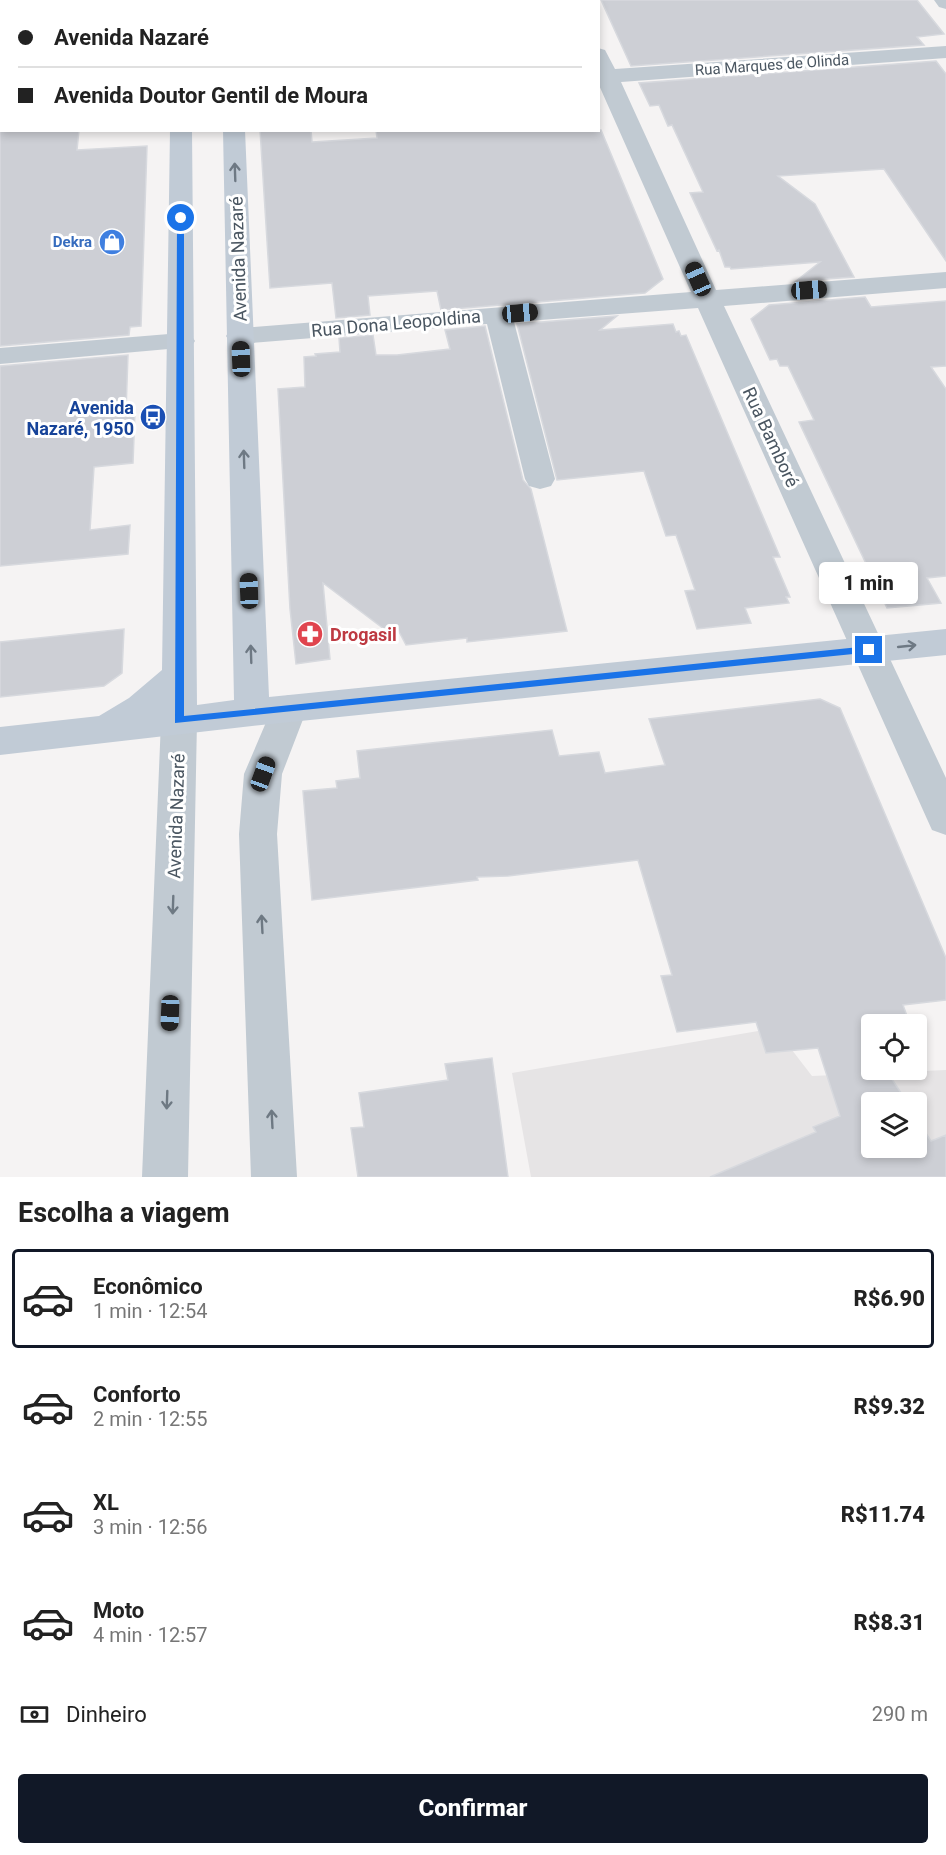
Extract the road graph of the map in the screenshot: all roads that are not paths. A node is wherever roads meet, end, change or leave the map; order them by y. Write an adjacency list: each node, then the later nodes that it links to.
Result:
1 (946, 52): 2 (street, Rua Marques de Olinda)
2 (602, 69): 6 (street, Rua Bamboré)
3 (181, 132): 9 (main road, Avenida Nazaré)
4 (234, 132): 8 (main road, Avenida Nazaré, one-way to 4)
5 (946, 280): 6 (street, Rua Dona Leopoldina)
6 (707, 297): 7 (street, Rua Dona Leopoldina); 13 (street, Rua Bamboré)
7 (498, 314): 8 (street, Rua Dona Leopoldina); 11 (street)
8 (240, 336): 15 (main road, Avenida Nazaré, one-way to 8)
9 (181, 341): 10 (street); 14 (main road, Avenida Nazaré)
10 (0, 356)
11 (540, 479)
12 (946, 642): 13 (main road, one-way to 12)
13 (869, 650): 15 (main road); 19 (street, Rua Bamboré)
14 (179, 675): 16 (main road, Avenida Nazaré); 17 (main road)
15 (270, 711): 16 (main road); 21 (street, Avenida Nazaré, one-way to 15)
16 (179, 721): 17 (main road); 20 (street, Avenida Nazaré, one-way to 20)
17 (105, 729): 18 (main road)
18 (0, 741)
19 (946, 819)
20 (165, 1177)
21 (274, 1177)

